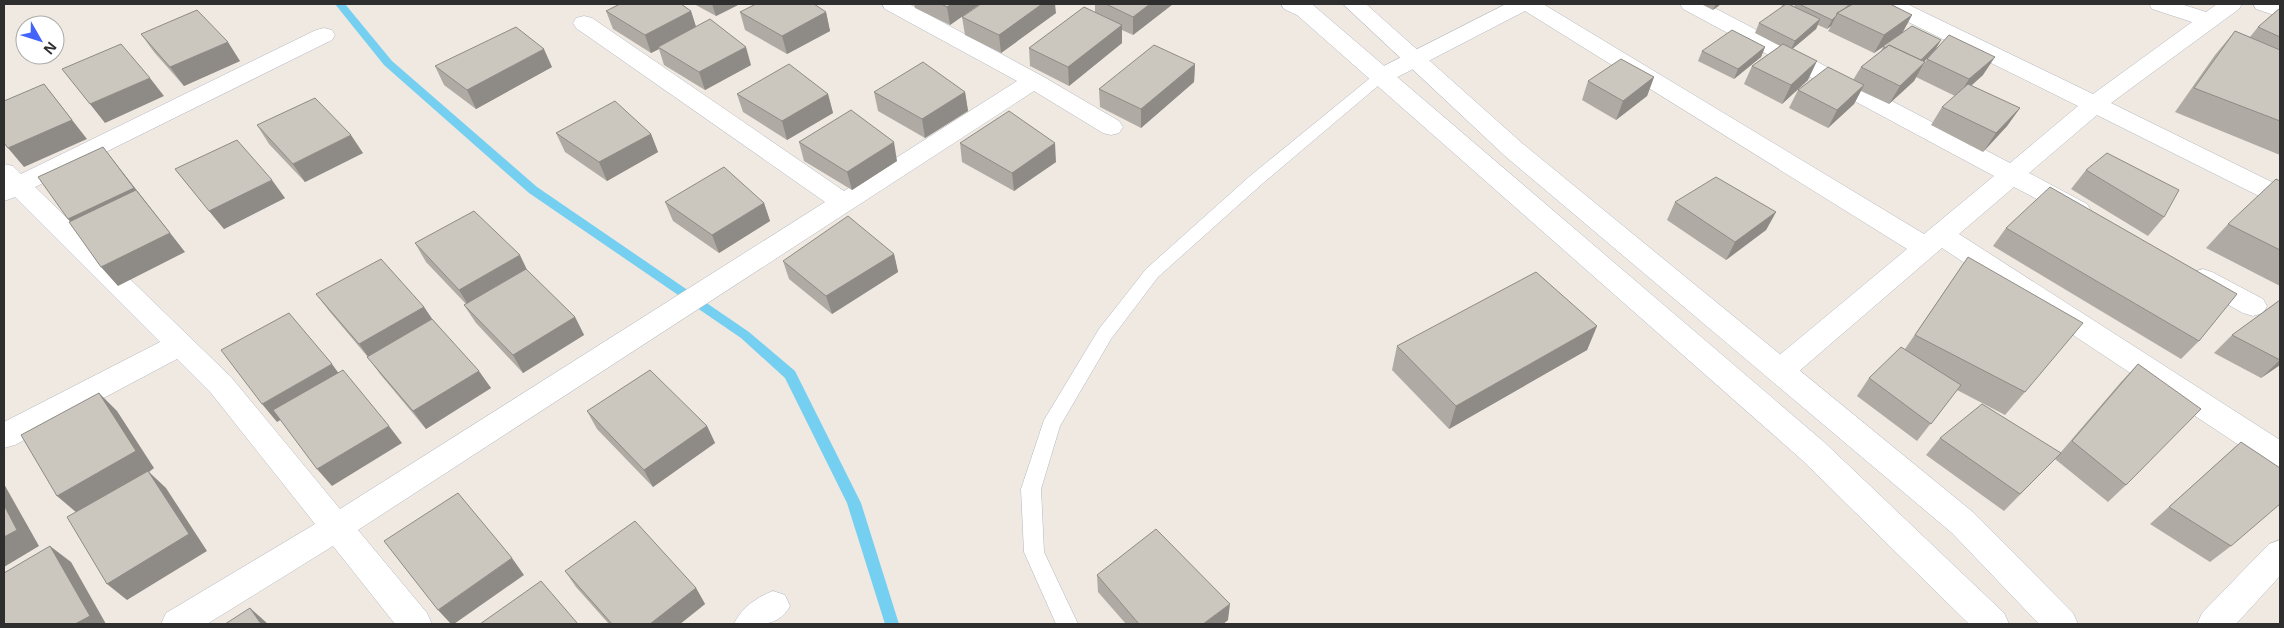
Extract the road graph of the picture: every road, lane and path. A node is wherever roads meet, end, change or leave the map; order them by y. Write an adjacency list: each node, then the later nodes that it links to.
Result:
1 (893, 4): 17 (street)
2 (1292, 4): 16 (street)
3 (1354, 4): 15 (street)
4 (1522, 4): 15 (street)
5 (1528, 4): 25 (street)
6 (1691, 4): 20 (street)
7 (1890, 4): 18 (street)
8 (2160, 4): 12 (street)
9 (2231, 4): 12 (street)
10 (2264, 4): 11 (street)
11 (2280, 10)
12 (2209, 20): 18 (street)
13 (584, 23): 23 (street)
14 (324, 35): 21 (street)
15 (1415, 59): 16 (street); 29 (street)
16 (1380, 77): 36 (lane); 37 (street)
17 (1034, 81): 19 (street); 23 (street)
18 (2096, 104): 20 (street); 22 (street)
19 (1111, 127)
20 (2013, 174): 24 (street); 25 (street)
21 (8, 184): 28 (street)
22 (2280, 196)
23 (844, 203): 32 (street)
24 (2099, 221)
25 (1933, 241): 29 (street); 31 (street)
26 (2184, 268): 27 (street)
27 (2253, 306)
28 (179, 345): 30 (street); 32 (street)
29 (1780, 371): 38 (street)
30 (4, 436)
31 (2280, 456)
32 (336, 528): 34 (street); 35 (street)
33 (2280, 554): 39 (street)
34 (178, 624)
35 (415, 624)
36 (1067, 624)
37 (1992, 624)
38 (2061, 624)
39 (2214, 624)

